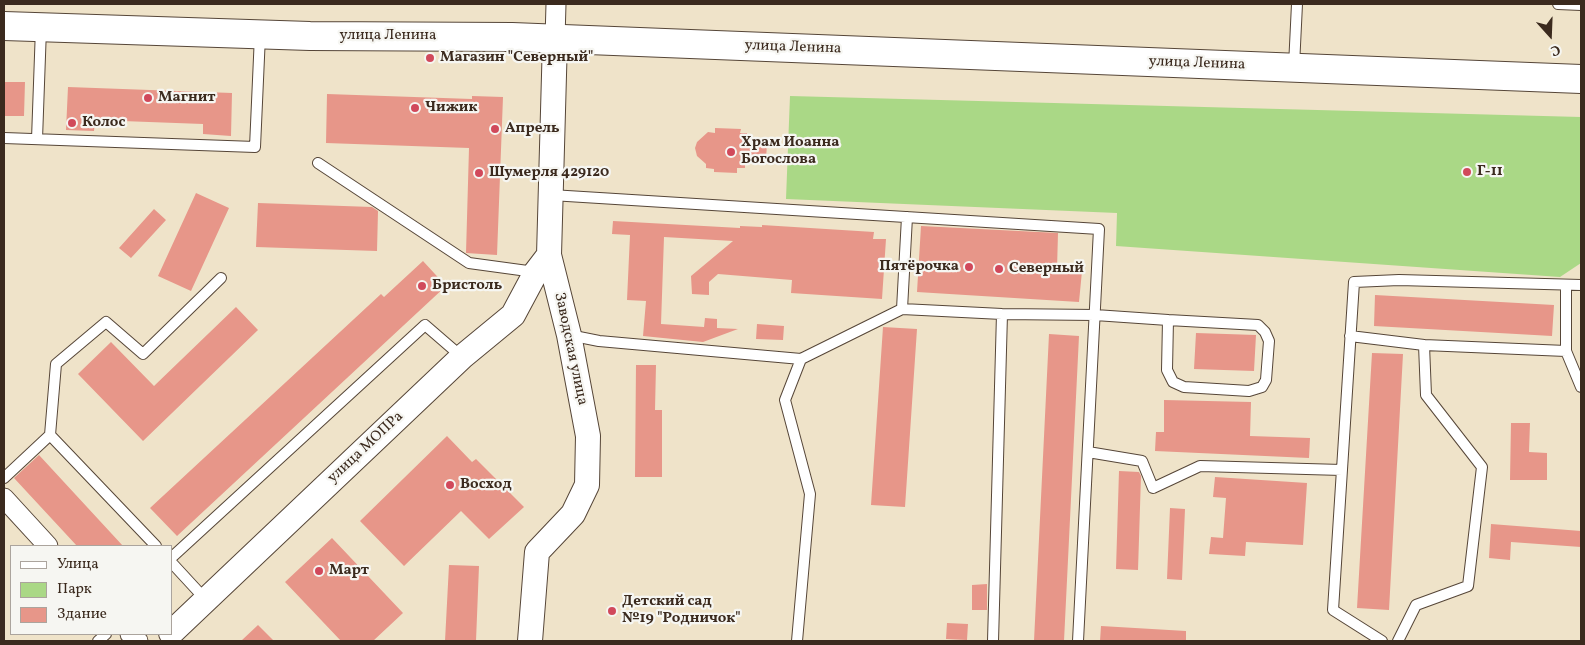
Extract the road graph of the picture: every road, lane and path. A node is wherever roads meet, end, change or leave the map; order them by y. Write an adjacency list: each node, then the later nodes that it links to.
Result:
1 (556, 4): 8 (street)
2 (1297, 4): 9 (lane)
3 (1558, 4): 4 (lane)
4 (1581, 5)
5 (4, 26): 6 (main road, улица Ленина)
6 (41, 27): 7 (main road, улица Ленина); 12 (lane)
7 (260, 34): 8 (main road, улица Ленина); 12 (lane)
8 (555, 39): 9 (main road, улица Ленина); 14 (street, Заводская улица)
9 (1294, 67): 10 (main road, улица Ленина)
10 (1581, 78)
11 (4, 138): 12 (lane)
12 (37, 139)
13 (318, 163): 16 (lane)
14 (551, 195): 15 (lane); 16 (street, Заводская улица)
15 (907, 217): 20 (lane); 22 (lane)
16 (543, 263): 24 (street, Заводская улица); 28 (street, улица МОПРа)
17 (220, 278): 31 (lane)
18 (1566, 286): 19 (lane); 25 (lane); 27 (lane)
19 (1581, 286)
20 (902, 309): 21 (lane); 29 (lane)
21 (1002, 314): 22 (lane); 44 (lane)
22 (1095, 315): 23 (lane); 32 (lane)
23 (1168, 320): 23 (lane)
24 (569, 335): 29 (lane); 42 (street, Заводская улица)
25 (1350, 336): 26 (lane); 33 (lane)
26 (1424, 344): 27 (lane); 47 (lane)
27 (1566, 351): 30 (lane)
28 (462, 357): 38 (lane); 40 (street, улица МОПРа)
29 (801, 359): 43 (lane)
30 (1581, 387)
31 (50, 435): 34 (lane); 37 (lane)
32 (1088, 452): 33 (lane); 45 (lane)
33 (1342, 470): 46 (lane)
34 (4, 478)
35 (4, 498): 36 (street)
36 (47, 545)
37 (155, 545)
38 (172, 557)
39 (172, 563): 40 (lane)
40 (206, 600): 41 (street, улица МОПРа)
41 (172, 633)
42 (530, 641)
43 (797, 641)
44 (992, 641)
45 (1078, 641)
46 (1382, 641)
47 (1398, 641)

